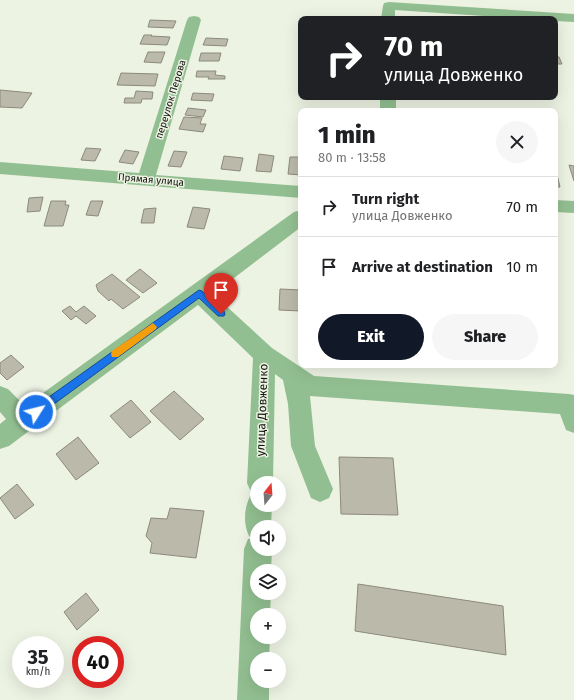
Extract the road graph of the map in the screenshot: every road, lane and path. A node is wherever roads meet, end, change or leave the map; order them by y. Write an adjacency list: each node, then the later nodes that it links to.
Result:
1 (389, 13): 2 (street)
2 (500, 16)
3 (558, 18): 4 (street)
4 (574, 18)
5 (194, 20): 7 (street, переулок Перова)
6 (0, 168): 7 (street, Прямая улица)
7 (146, 178): 8 (street, Прямая улица)
8 (298, 192)
9 (558, 206): 10 (street)
10 (574, 207)
11 (298, 219): 12 (street)
12 (199, 293): 13 (street, улица Довженко); 17 (street)
13 (264, 355): 14 (street); 19 (street, улица Довженко)
14 (292, 374): 16 (street); 20 (street)
15 (0, 396): 17 (street)
16 (572, 410)
17 (23, 421): 18 (street)
18 (0, 438)
19 (260, 476)
20 (320, 489)
21 (258, 556): 22 (street)
22 (253, 700)

